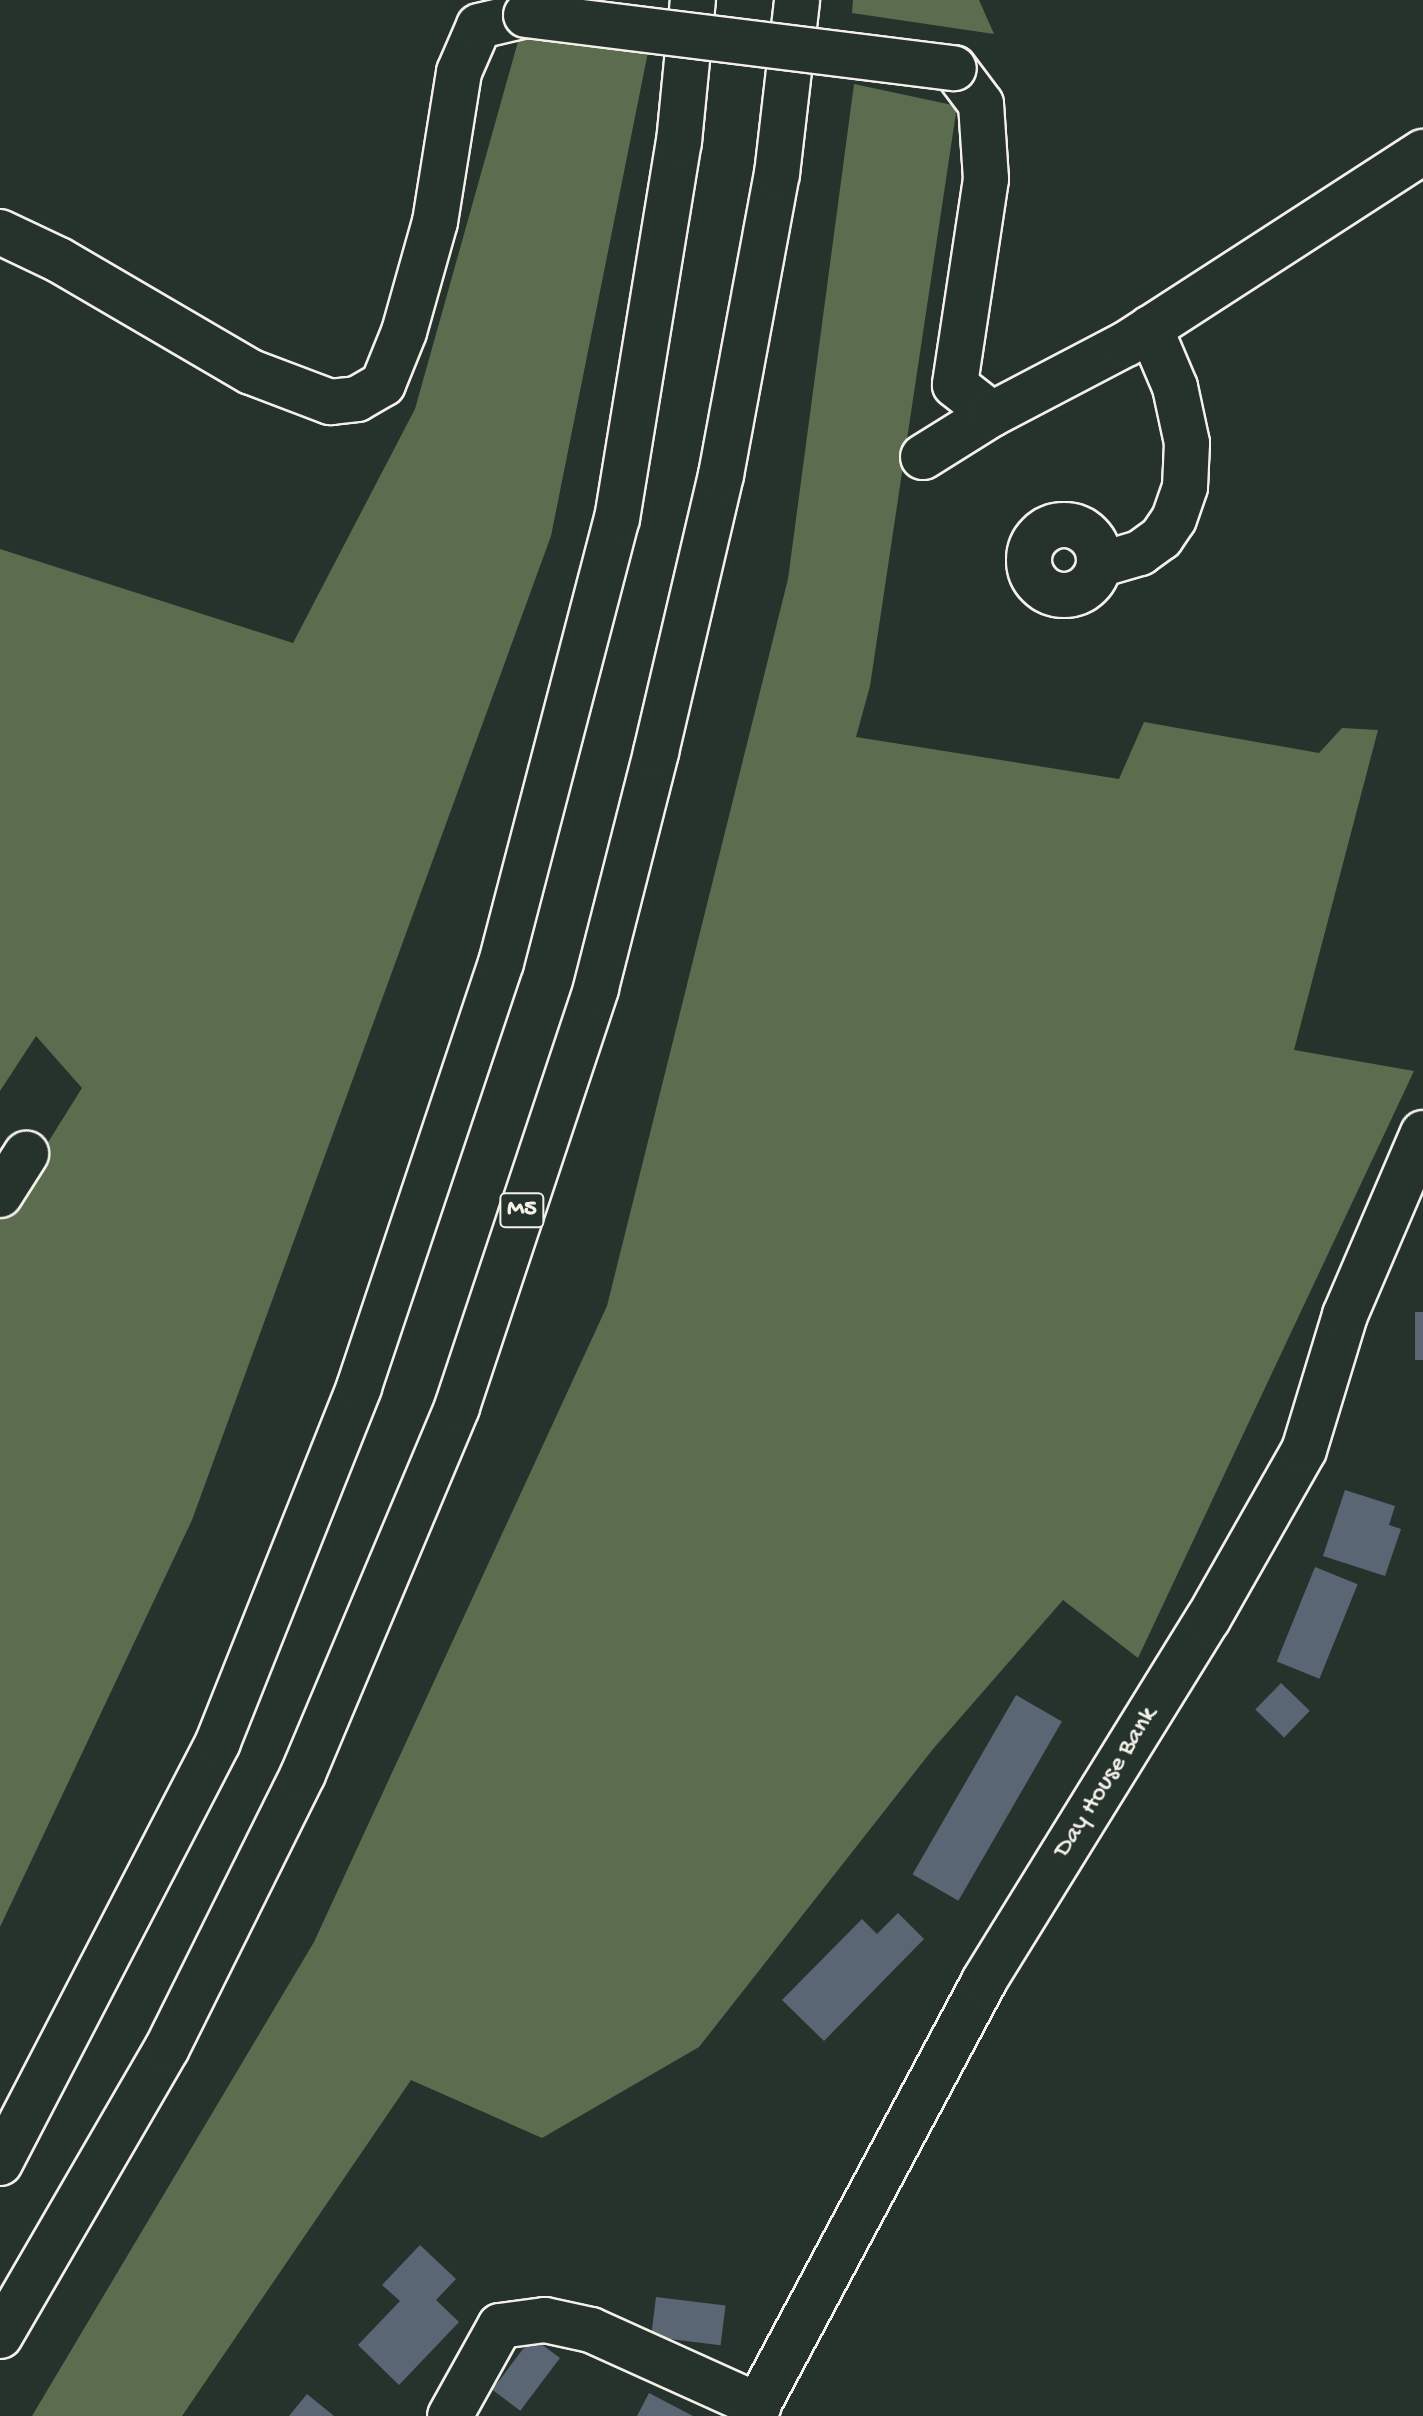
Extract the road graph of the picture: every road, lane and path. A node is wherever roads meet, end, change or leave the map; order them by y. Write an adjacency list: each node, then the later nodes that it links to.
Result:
1 (693, 0): 12 (main road)
2 (797, 0): 13 (main road, M5)
3 (1423, 152): 5 (main road)
4 (0, 232): 6 (main road, bridge)
5 (1150, 328): 6 (main road); 8 (main road)
6 (992, 414): 7 (main road)
7 (923, 457)
8 (1099, 565)
9 (1423, 1133): 14 (main road, Day House Bank)
10 (26, 1154): 11 (main road)
11 (0, 1195)
12 (0, 2163)
13 (0, 2336)
14 (755, 2411): 15 (main road)
15 (450, 2416)

